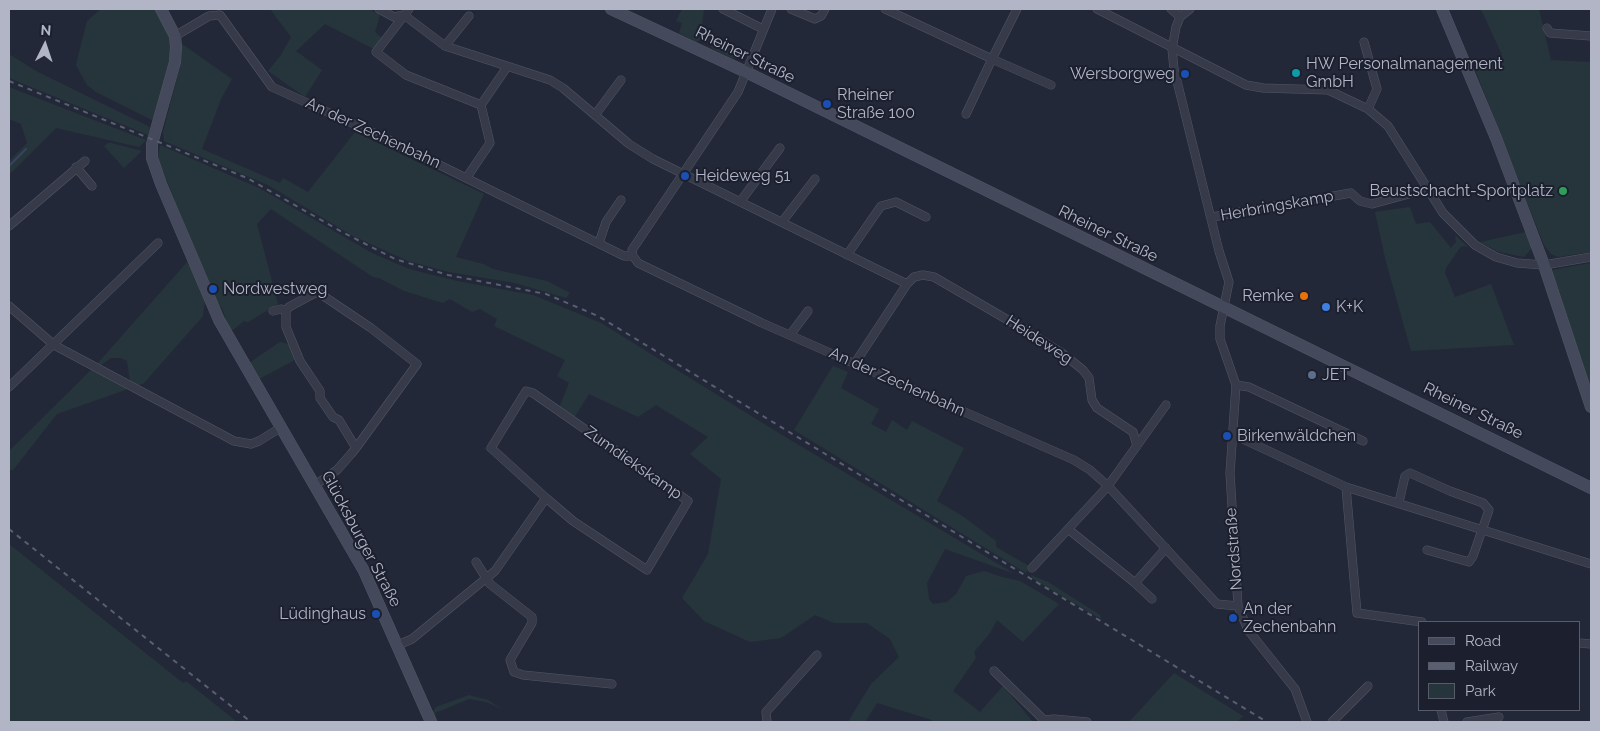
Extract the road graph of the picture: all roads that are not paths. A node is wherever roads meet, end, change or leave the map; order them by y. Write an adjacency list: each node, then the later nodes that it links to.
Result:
1 (161, 9): 19 (main road, Glücksburger Straße)
2 (379, 9): 14 (street)
3 (611, 9): 26 (main road, Rheiner Straße)
4 (723, 9): 18 (street)
5 (772, 9): 18 (street)
6 (791, 9): 7 (street)
7 (825, 9)
8 (884, 9): 24 (street)
9 (1016, 9): 24 (street)
10 (1097, 9): 23 (street)
11 (1170, 9): 16 (street)
12 (1190, 9): 16 (street)
13 (1442, 9): 52 (main road)
14 (406, 12): 22 (street); 29 (street)
15 (469, 16): 22 (street)
16 (1180, 17): 23 (street)
17 (1547, 28): 20 (street)
18 (763, 29): 26 (street)
19 (175, 36): 37 (street, An der Zechenbahn); 66 (main road, Glücksburger Straße)
20 (1591, 36)
21 (1364, 42): 30 (street)
22 (445, 46): 25 (street)
23 (1172, 49): 30 (street); 44 (street)
24 (992, 59): 28 (street); 31 (street)
25 (507, 67): 29 (street); 32 (street)
26 (746, 72): 36 (street); 55 (main road, Rheiner Straße)
27 (620, 80): 32 (street)
28 (1051, 84)
29 (481, 106): 37 (street)
30 (1368, 109): 40 (street)
31 (966, 114)
32 (595, 115): 36 (street)
33 (780, 148): 42 (street)
34 (85, 161): 35 (street)
35 (76, 167): 39 (street); 46 (street)
36 (684, 174): 42 (street); 50 (street)
37 (467, 177): 47 (street, An der Zechenbahn)
38 (815, 180): 45 (street)
39 (92, 186)
40 (1427, 189): 44 (street, Herbringskamp); 52 (street)
41 (620, 200): 47 (street)
42 (740, 202): 45 (street)
43 (926, 217): 49 (street)
44 (1212, 217): 55 (street)
45 (782, 222): 49 (street)
46 (9, 226)
47 (599, 243): 50 (street, An der Zechenbahn)
48 (158, 244): 60 (street)
49 (847, 255): 53 (street)
50 (633, 256): 59 (street, An der Zechenbahn)
51 (1591, 257): 52 (street)
52 (1544, 265): 65 (main road)
53 (907, 284): 61 (street); 69 (street, Heideweg)
54 (9, 306): 60 (street)
55 (1224, 308): 62 (street, Nordstraße); 74 (main road, Rheiner Straße)
56 (273, 311): 57 (street)
57 (286, 311): 70 (street); 70 (street)
58 (808, 311): 59 (street)
59 (790, 335): 61 (street, An der Zechenbahn)
60 (54, 345): 63 (street); 66 (street)
61 (855, 363): 72 (street, An der Zechenbahn)
62 (1236, 385): 67 (street, Nordstraße); 68 (street)
63 (9, 387)
64 (1166, 406): 69 (street)
65 (1591, 407)
66 (280, 428): 71 (main road, Glücksburger Straße)
67 (1232, 434): 73 (street); 87 (street, Nordstraße)
68 (1362, 441)
69 (1138, 446): 72 (street)
70 (356, 448): 71 (street)
71 (315, 485): 89 (main road, Glücksburger Straße)
72 (1108, 486): 77 (street); 79 (street, An der Zechenbahn)
73 (1346, 487): 76 (street); 88 (street)
74 (1591, 488)
75 (546, 498): 75 (street, Zumdiekskamp); 84 (street)
76 (1400, 502): 78 (street); 78 (street)
77 (1068, 529): 83 (street); 85 (street)
78 (1481, 531): 80 (street); 82 (street)
79 (1166, 548): 85 (street); 87 (street, An der Zechenbahn)
80 (1427, 550)
81 (476, 562): 84 (street)
82 (1591, 564)
83 (1032, 568)
84 (486, 578): 89 (street); 92 (street)
85 (1135, 583): 86 (street)
86 (1152, 599)
87 (1238, 606): 99 (street, Nordstraße)
88 (1418, 621)
89 (398, 645): 96 (main road, Glücksburger Straße)
90 (817, 655): 97 (street)
91 (994, 671): 95 (street)
92 (612, 684)
93 (1368, 686): 100 (street)
94 (1499, 717): 101 (street)
95 (1045, 721): 98 (street)
96 (431, 722)
97 (767, 722)
98 (1087, 722)
99 (1306, 722)
100 (1332, 722)
101 (1467, 722)

